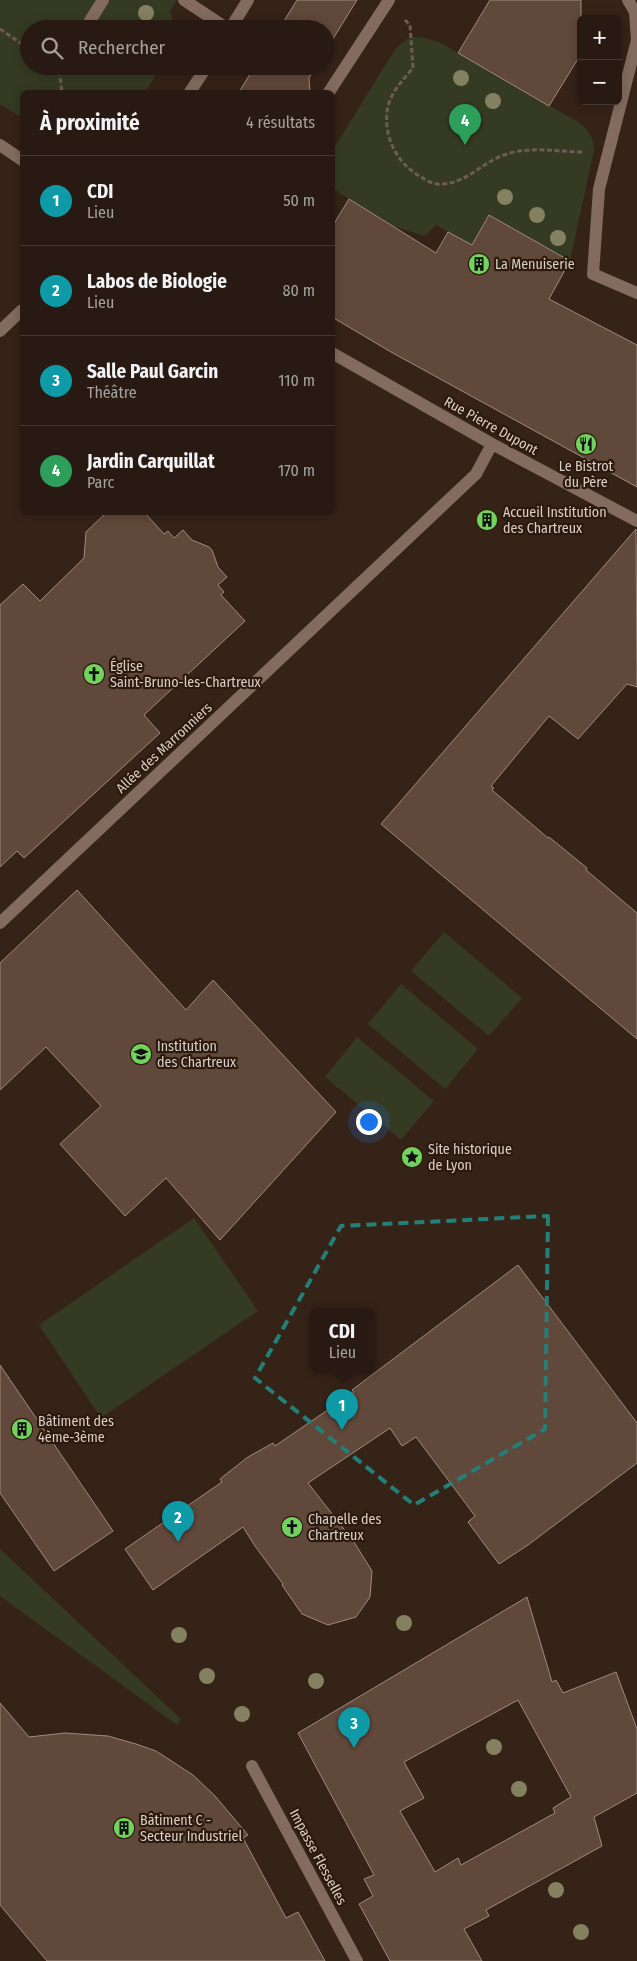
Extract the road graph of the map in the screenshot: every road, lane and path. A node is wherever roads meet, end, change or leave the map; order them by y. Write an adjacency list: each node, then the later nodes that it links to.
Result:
1 (103, 0): 6 (street)
2 (184, 0): 7 (street)
3 (248, 0): 8 (street)
4 (389, 0): 15 (street); 17 (path)
5 (628, 0): 17 (street)
6 (91, 20)
7 (215, 20)
8 (235, 20)
9 (0, 29): 10 (path)
10 (20, 43)
11 (61, 75): 13 (path)
12 (201, 75): 14 (street)
13 (62, 90)
14 (191, 90)
15 (330, 90)
16 (0, 145): 18 (street)
17 (608, 152): 19 (street)
18 (20, 159)
19 (637, 293)
20 (20, 312): 21 (street)
21 (0, 331)
22 (335, 355): 23 (street, Rue Pierre Dupont)
23 (492, 444): 24 (street, Rue Pierre Dupont); 25 (street, Allée des Marronniers)
24 (637, 521)
25 (0, 923)
26 (252, 1766): 27 (street, Impasse Flesselles)
27 (357, 1961)

